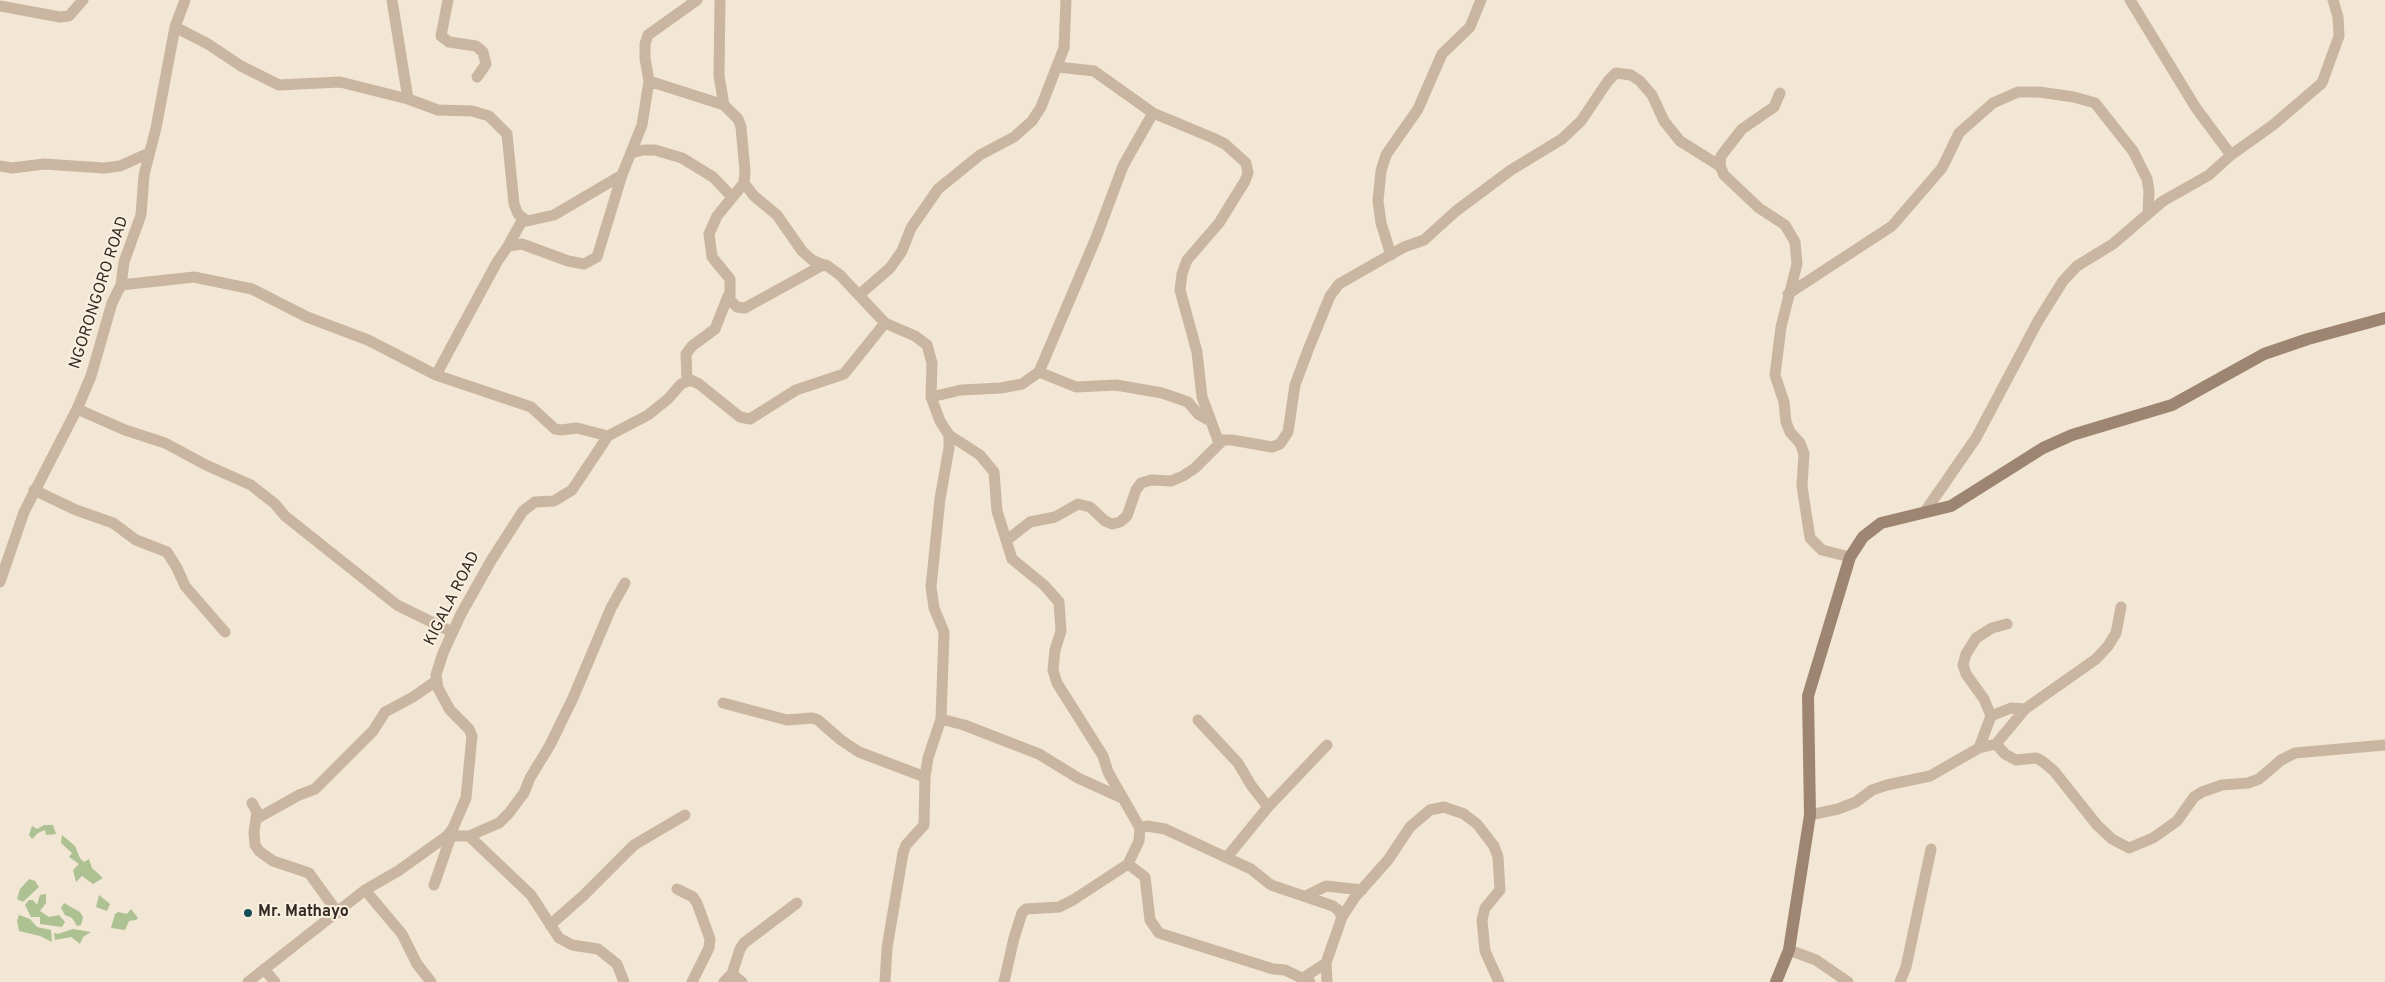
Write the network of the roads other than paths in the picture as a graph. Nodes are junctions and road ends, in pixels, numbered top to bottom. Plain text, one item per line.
1 (82, 0) edge
2 (392, 0) edge
3 (448, 0) edge
4 (697, 0) edge
5 (720, 0) edge
6 (1066, 0) edge
7 (1481, 0) edge
8 (2130, 0) edge
9 (2333, 0) edge
10 (182, 1) edge
11 (0, 6) edge
12 (175, 27) junction
13 (1058, 66) junction
14 (477, 77) dead end
15 (648, 81) junction
16 (1780, 94) dead end
17 (408, 99) junction
18 (724, 105) junction
19 (1153, 113) junction
20 (149, 153) junction
21 (631, 153) junction
22 (2231, 155) junction
23 (0, 166) edge
24 (1720, 166) junction
25 (622, 175) junction
26 (744, 183) junction
27 (732, 197) junction
28 (2148, 214) junction
29 (523, 219) junction
30 (508, 246) junction
31 (1391, 255) junction
32 (824, 265) junction
33 (120, 285) junction
34 (1788, 294) junction
35 (859, 295) junction
36 (728, 296) junction
37 (2385, 318) edge
38 (885, 323) junction
39 (1039, 372) junction
40 (436, 375) junction
41 (687, 381) junction
42 (931, 396) junction
43 (77, 410) junction
44 (1210, 421) junction
45 (948, 434) junction
46 (608, 436) junction
47 (1219, 443) junction
48 (34, 490) junction
49 (1924, 513) junction
50 (1007, 540) junction
51 (1850, 558) junction
52 (1, 579) edge
53 (625, 583) dead end
54 (2121, 607) dead end
55 (2007, 624) dead end
56 (225, 632) dead end
57 (452, 632) junction
58 (436, 681) junction
59 (722, 703) dead end
60 (2025, 709) junction
61 (1991, 716) junction
62 (941, 718) junction
63 (1198, 720) dead end
64 (1996, 744) junction
65 (1327, 745) dead end
66 (2385, 745) edge
67 (1979, 748) junction
68 (925, 777) junction
69 (1122, 798) junction
70 (252, 803) dead end
71 (1268, 807) junction
72 (685, 815) dead end
73 (1810, 815) junction
74 (256, 819) junction
75 (1140, 828) junction
76 (449, 836) junction
77 (469, 836) junction
78 (1931, 849) dead end
79 (1226, 857) junction
80 (1128, 864) junction
81 (434, 885) dead end
82 (677, 889) dead end
83 (366, 890) junction
84 (1362, 890) junction
85 (1306, 896) junction
86 (797, 903) dead end
87 (338, 913) junction
88 (1342, 917) junction
89 (550, 925) junction
90 (1789, 950) junction
91 (1326, 963) junction
92 (264, 969) junction
93 (728, 978) edge
94 (1307, 980) edge
95 (248, 982) edge
96 (275, 982) edge
97 (431, 982) edge
98 (624, 982) edge
99 (692, 982) edge
100 (742, 982) edge
101 (885, 982) edge
102 (1004, 982) edge
103 (1327, 982) edge
104 (1499, 982) edge
105 (1776, 982) edge
106 (1848, 982) edge
107 (1900, 982) edge

1 - 11 street
2 - 17 street
3 - 14 street
4 - 15 street
5 - 18 street
6 - 13 street
7 - 31 street
8 - 22 street
9 - 22 street
10 - 12 street, NGORONGORO ROAD
12 - 17 street
12 - 20 street, NGORONGORO ROAD
13 - 19 street
13 - 35 street
15 - 18 street
15 - 21 street
16 - 24 street
17 - 29 street
18 - 26 street
19 - 39 street
19 - 44 street
20 - 23 street
20 - 33 street, NGORONGORO ROAD
21 - 25 street
21 - 27 street
22 - 28 street
24 - 31 street
24 - 34 street
25 - 29 street
25 - 30 street
26 - 27 street
26 - 32 street
27 - 36 street
28 - 34 street
28 - 49 street
29 - 30 street
30 - 40 street
31 - 47 street
32 - 35 street
32 - 36 street
33 - 40 street
33 - 43 street, NGORONGORO ROAD
34 - 51 street
35 - 38 street
36 - 41 street
37 - 49 street
38 - 41 street
38 - 42 street
39 - 42 street
39 - 44 street
40 - 46 street
41 - 46 street
42 - 45 street
43 - 48 street, NGORONGORO ROAD
43 - 57 street
44 - 47 street
45 - 50 street
45 - 62 street
46 - 57 street, KIGALA ROAD
47 - 50 street
48 - 52 street, NGORONGORO ROAD
48 - 56 street
49 - 51 street
50 - 69 street
51 - 73 street
53 - 77 street
54 - 60 street
55 - 61 street
57 - 58 street, KIGALA ROAD
58 - 74 street
58 - 76 street
59 - 68 street
60 - 61 street
60 - 64 street
61 - 67 street
62 - 68 street
62 - 69 street
63 - 71 street
64 - 66 street
64 - 67 street
65 - 71 street
67 - 73 street
68 - 101 street
69 - 75 street
70 - 74 street
71 - 79 street
72 - 89 street
73 - 90 street
74 - 87 street
75 - 79 street
75 - 80 street
76 - 77 street
76 - 81 street
76 - 83 street
77 - 89 street
78 - 107 street
79 - 85 street
80 - 94 street
80 - 102 street
82 - 99 street
83 - 87 street
83 - 97 street
84 - 85 street
84 - 88 street
84 - 104 street
85 - 88 street
86 - 93 street
87 - 92 street
88 - 91 street
89 - 98 street
90 - 105 street
90 - 106 street
91 - 94 street
91 - 103 street
92 - 95 street
92 - 96 street
93 - 100 street

